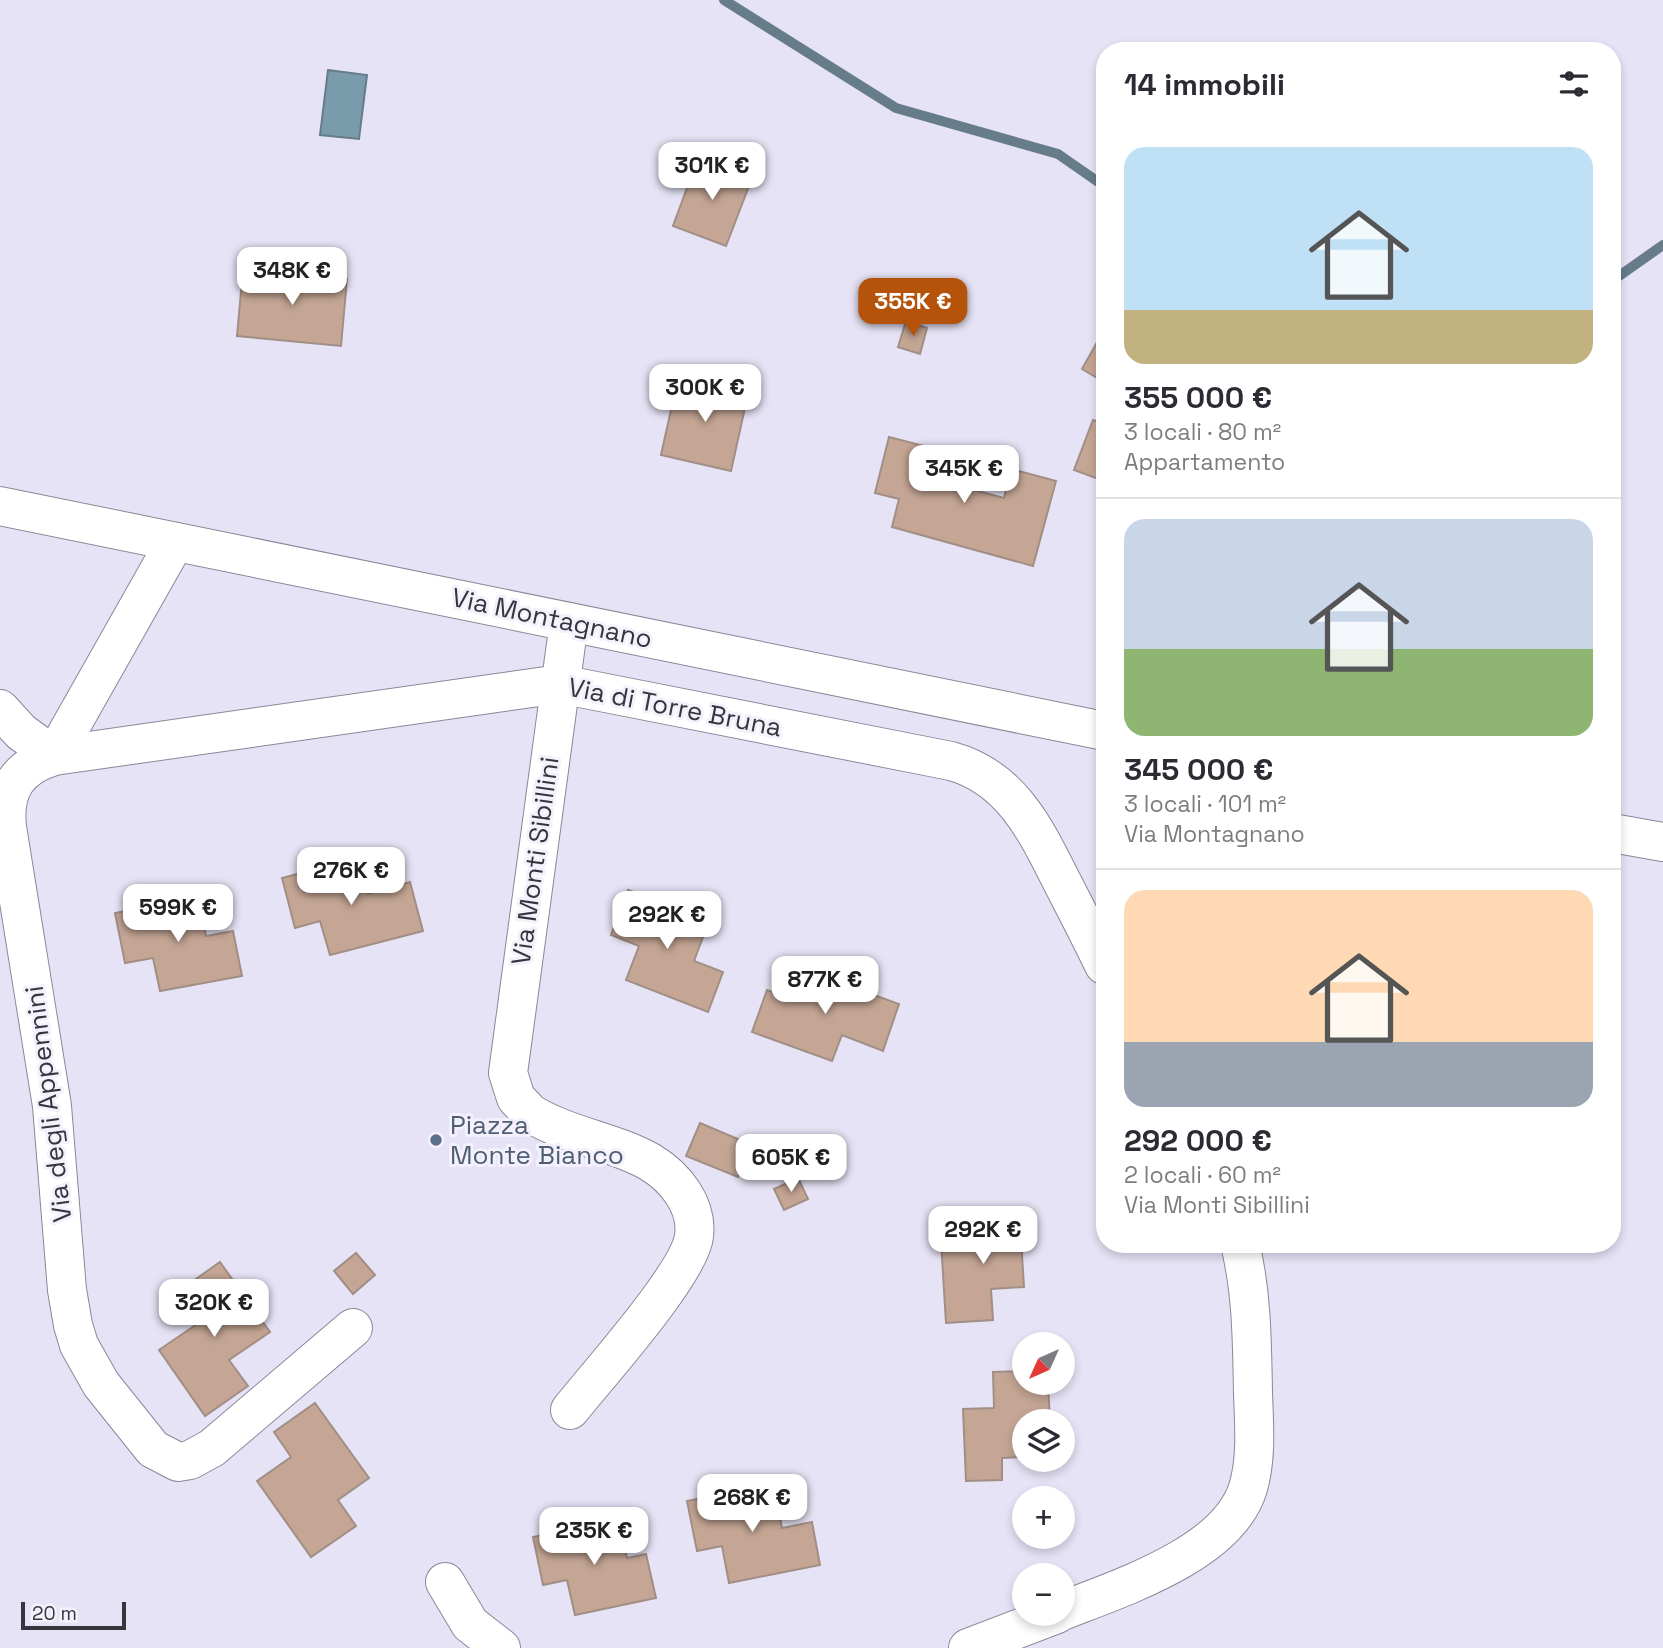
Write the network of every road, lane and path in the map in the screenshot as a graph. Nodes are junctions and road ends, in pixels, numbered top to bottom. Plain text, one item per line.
1 (0, 506) edge
2 (175, 542) junction
3 (569, 622) junction
4 (560, 684) junction
5 (0, 709) edge
6 (1096, 729) edge
7 (54, 756) junction
8 (1621, 834) edge
9 (1663, 842) edge
10 (1096, 949) edge
11 (1242, 1253) edge
12 (353, 1328) dead end
13 (570, 1410) dead end
14 (445, 1582) dead end
15 (1075, 1606) edge
16 (1026, 1626) edge
17 (501, 1648) edge
18 (968, 1648) edge

1 - 2 street, Via Montagnano
2 - 3 street, Via Montagnano
2 - 7 street
3 - 4 street, Via Monti Sibillini
3 - 6 street, Via Montagnano
4 - 7 street, Via di Torre Bruna
4 - 10 street, Via di Torre Bruna
4 - 13 street, Via Monti Sibillini
5 - 7 street
7 - 12 street, Via degli Appennini
8 - 9 street
11 - 15 street
14 - 17 street
16 - 18 street

